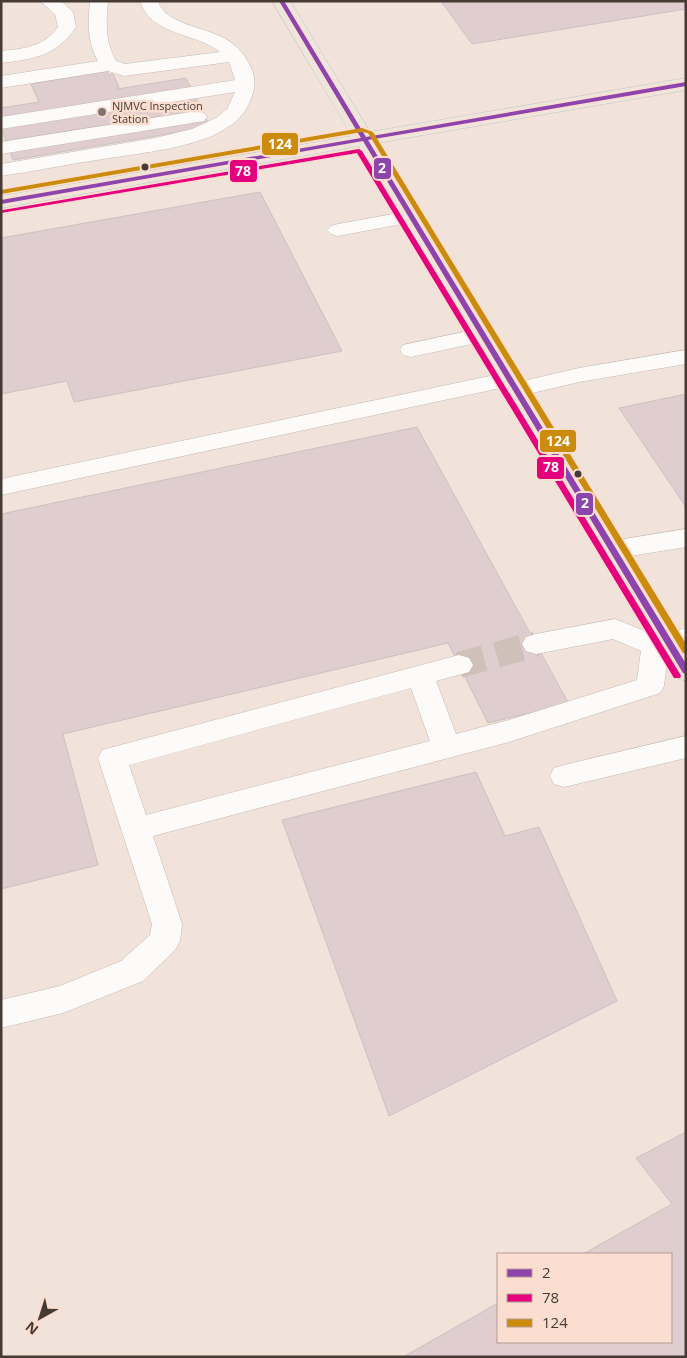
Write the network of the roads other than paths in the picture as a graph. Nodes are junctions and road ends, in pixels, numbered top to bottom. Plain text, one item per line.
1 (49, 1) edge
2 (99, 1) edge
3 (149, 1) edge
4 (281, 1) edge
5 (234, 56) junction
6 (1, 57) edge
7 (109, 65) junction
8 (1, 82) edge
9 (686, 84) edge
10 (243, 95) junction
11 (1, 122) edge
12 (1, 135) edge
13 (364, 140) junction
14 (1, 148) edge
15 (1, 170) edge
16 (1, 202) edge
17 (410, 217) junction
18 (338, 230) dead end
19 (482, 335) junction
20 (411, 350) dead end
21 (686, 357) edge
22 (512, 384) junction
23 (1, 487) edge
24 (686, 538) edge
25 (612, 550) junction
26 (669, 642) edge
27 (536, 644) tunnel mouth
28 (459, 665) tunnel mouth
29 (686, 671) edge
30 (420, 676) junction
31 (686, 747) edge
32 (447, 748) junction
33 (564, 776) dead end
34 (136, 828) junction
35 (1, 1014) edge

1 - 6 lane
2 - 7 lane
3 - 5 lane
4 - 13 main road
5 - 7 lane
5 - 10 lane
7 - 8 lane
9 - 13 main road
10 - 11 lane
10 - 12 lane
10 - 14 lane
10 - 15 lane
13 - 16 main road
13 - 17 main road
17 - 18 lane
17 - 19 main road
19 - 20 lane
19 - 22 main road
21 - 22 lane
22 - 23 lane
22 - 25 main road
24 - 25 lane
25 - 26 main road
26 - 27 lane
26 - 29 main road
26 - 32 lane
28 - 30 lane
30 - 32 lane
30 - 34 lane
31 - 33 lane
32 - 34 lane
34 - 35 lane

